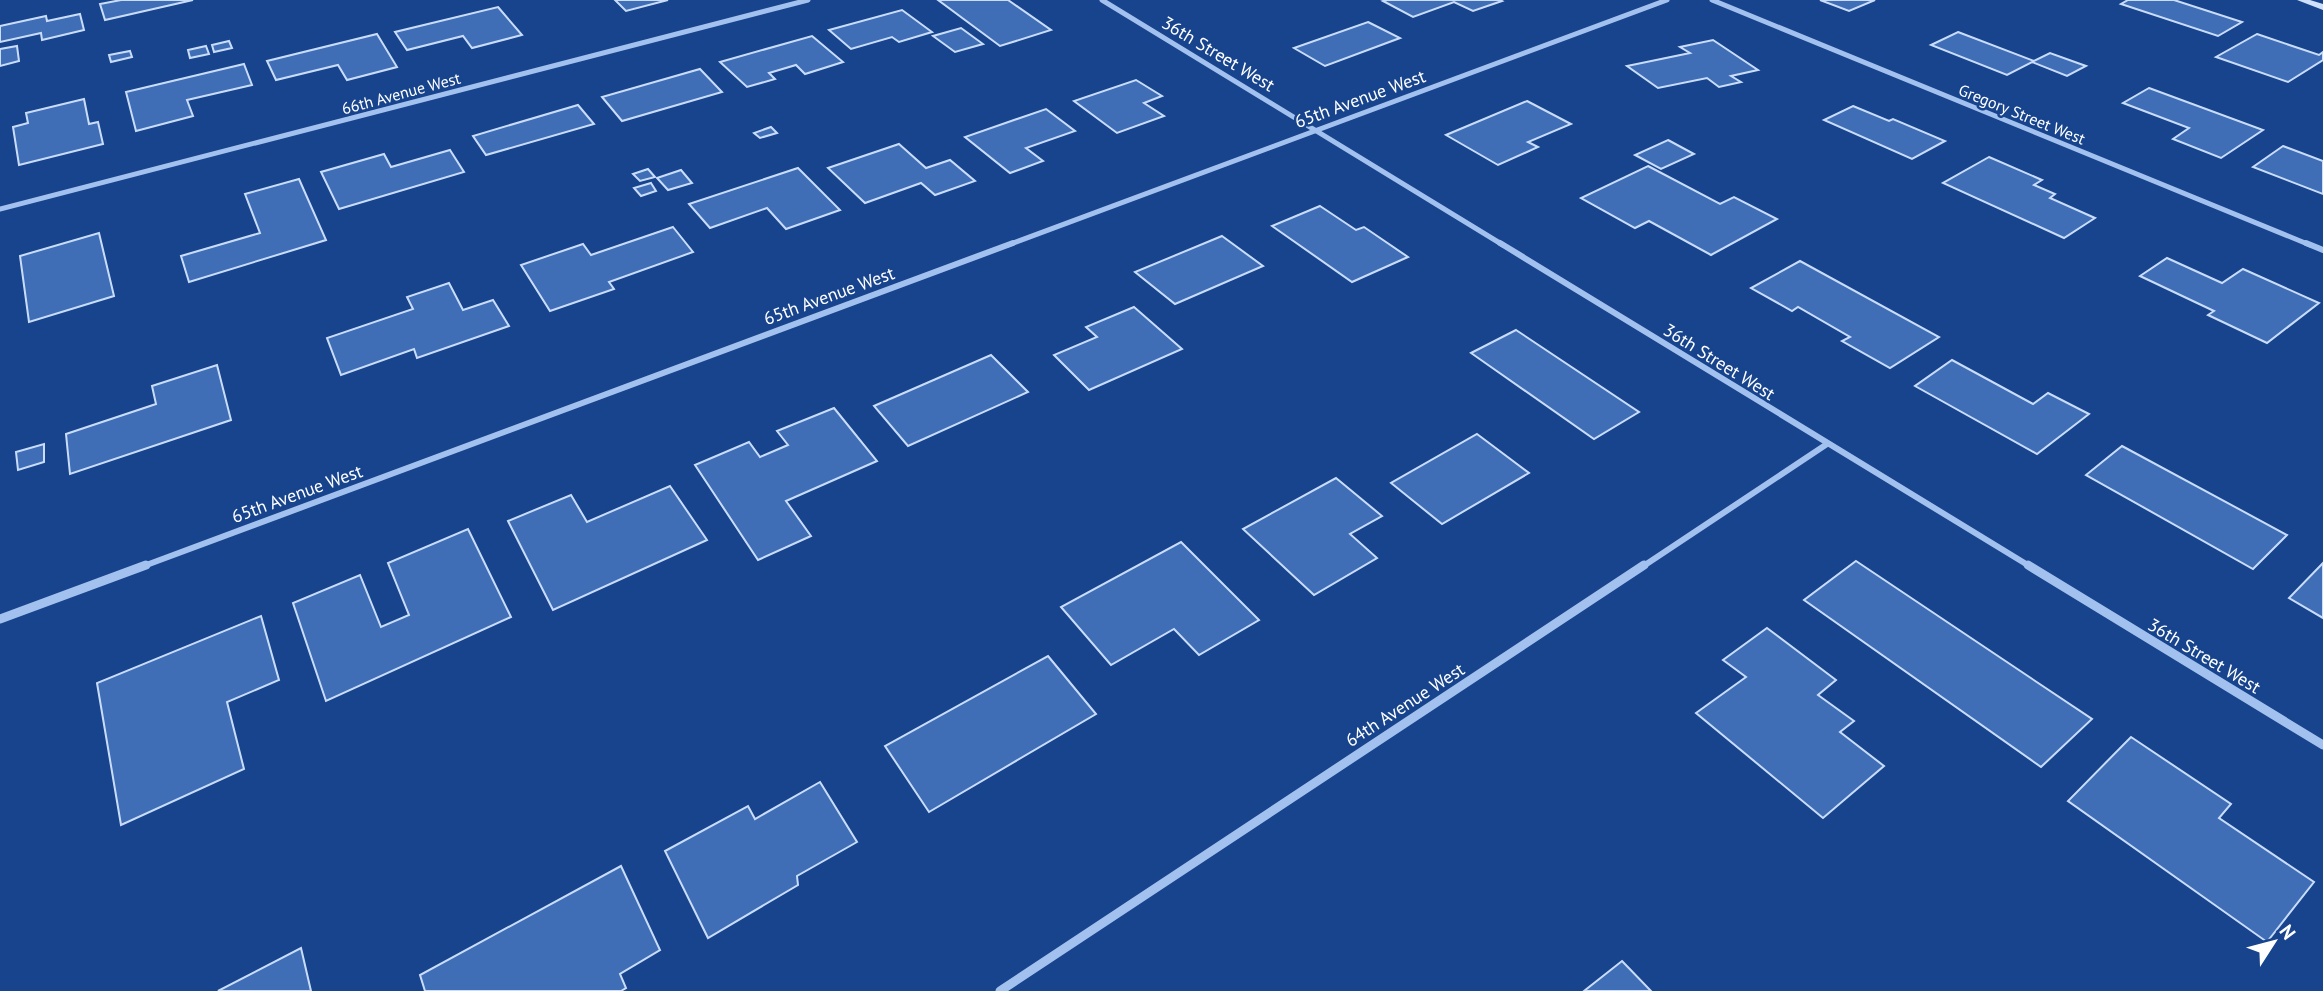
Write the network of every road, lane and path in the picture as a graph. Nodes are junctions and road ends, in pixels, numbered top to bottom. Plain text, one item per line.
1 (808, 0) edge
2 (1102, 0) edge
3 (1667, 0) edge
4 (1712, 0) edge
5 (2301, 0) edge
6 (2323, 7) edge
7 (1317, 130) junction
8 (0, 209) edge
9 (2323, 250) edge
10 (1827, 444) junction
11 (0, 619) edge
12 (2323, 745) edge
13 (1000, 991) edge

1 - 8 street, 66th Avenue West
2 - 7 street, 36th Street West
3 - 7 street, 65th Avenue West
4 - 9 street, Gregory Street West
5 - 6 street
7 - 10 street, 36th Street West
7 - 11 street, 65th Avenue West
10 - 12 street, 36th Street West
10 - 13 street, 64th Avenue West

